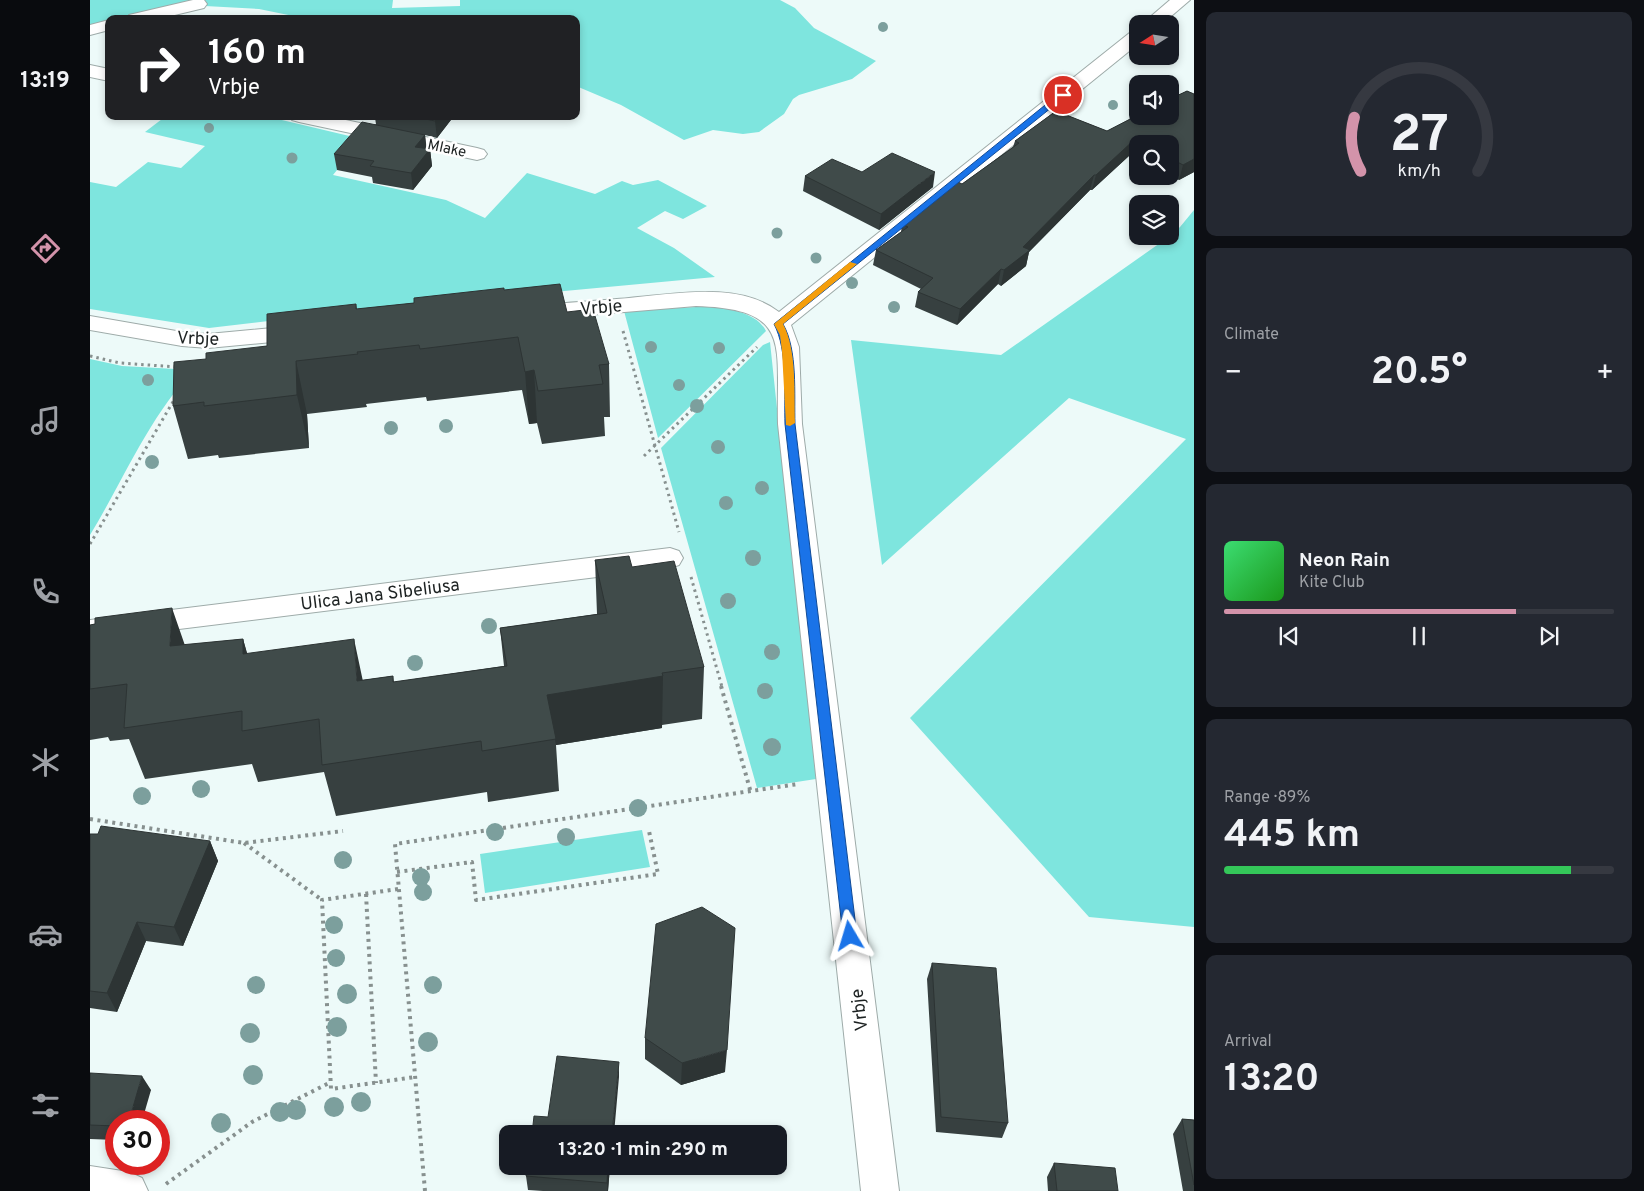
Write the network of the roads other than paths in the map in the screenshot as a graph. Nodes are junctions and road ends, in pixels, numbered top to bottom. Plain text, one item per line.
1 (1181, 0) edge
2 (198, 4) dead end
3 (152, 15) edge
4 (1162, 15) edge
5 (105, 26) edge
6 (90, 30) edge
7 (1129, 42) edge
8 (90, 72) edge
9 (105, 75) edge
10 (318, 120) edge
11 (477, 154) dead end
12 (508, 315) edge
13 (90, 323) edge
14 (778, 324) junction
15 (322, 330) edge
16 (670, 558) dead end
17 (90, 630) edge
18 (90, 1185) edge
19 (146, 1188) edge
20 (880, 1191) edge

1 - 4 street
2 - 3 street
5 - 6 street
7 - 14 street
8 - 9 street
10 - 11 street, Mlake
12 - 14 street, Vrbje
13 - 15 street, Vrbje
14 - 20 street, Vrbje
16 - 17 street, Ulica Jana Sibeliusa
18 - 19 street

